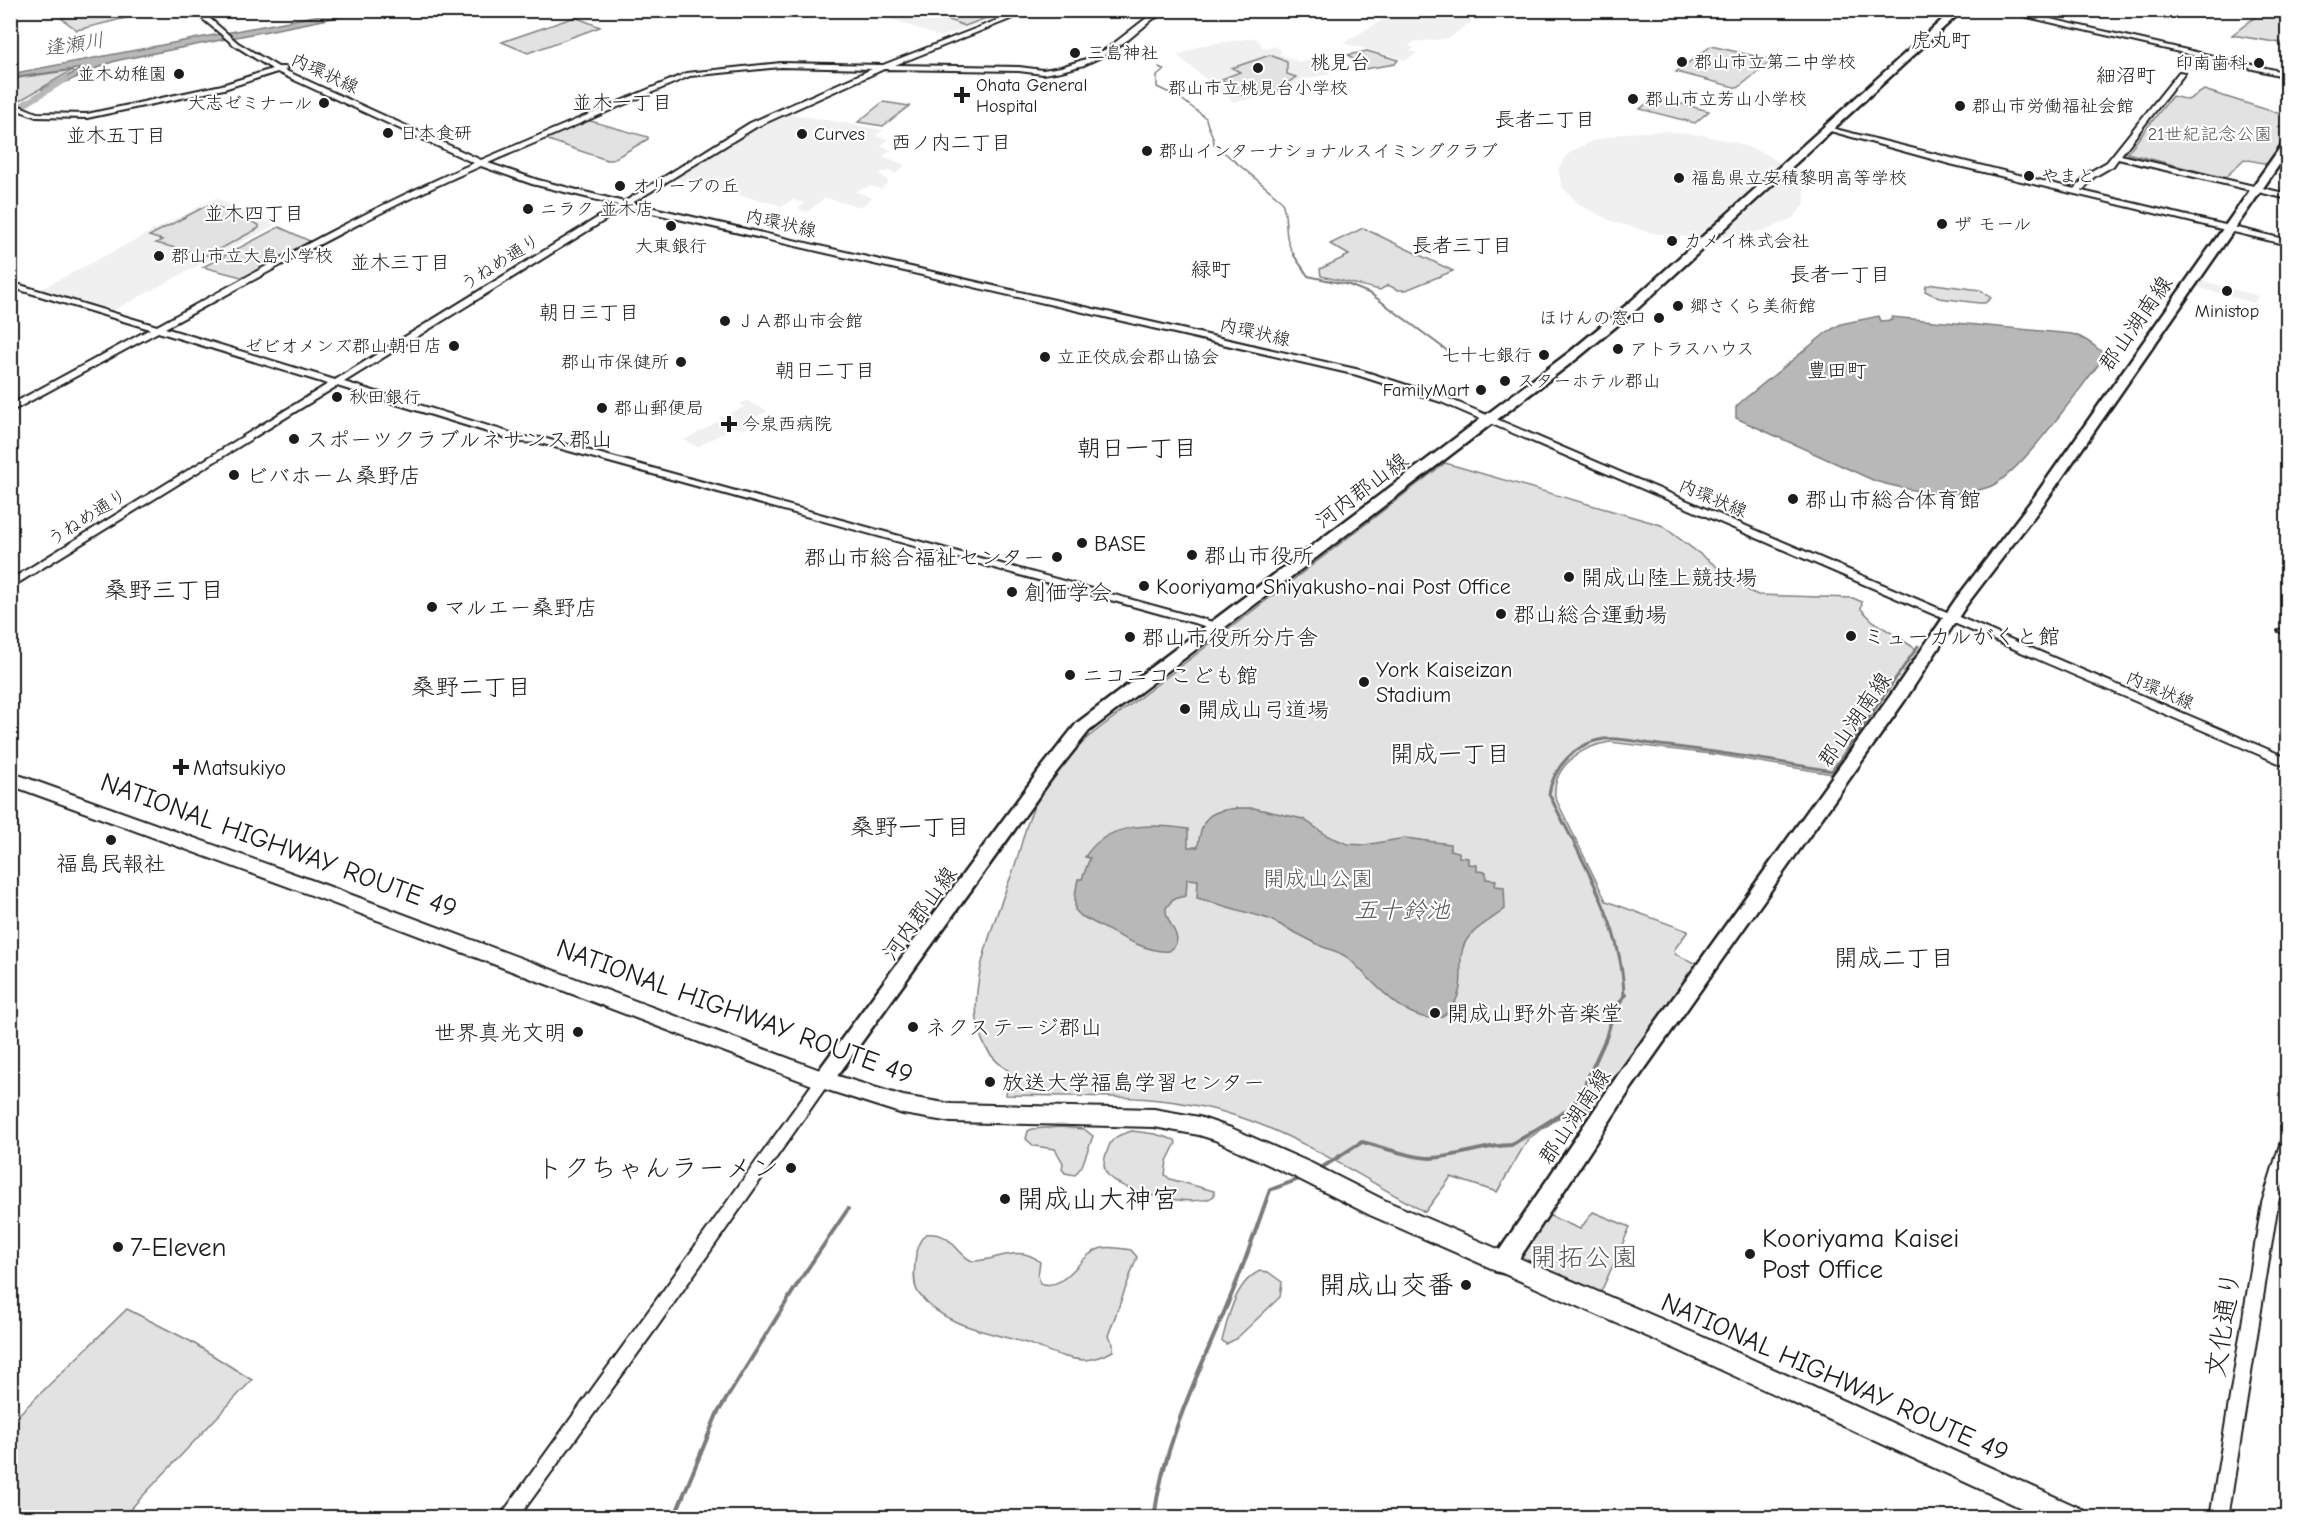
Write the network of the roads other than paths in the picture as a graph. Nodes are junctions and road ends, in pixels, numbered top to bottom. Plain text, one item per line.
1 (195, 10) edge
2 (204, 10) edge
3 (1021, 10) edge
4 (1030, 10) edge
5 (1168, 10) edge
6 (1959, 10) edge
7 (2000, 10) edge
8 (223, 29) junction
9 (883, 66) junction
10 (873, 67) junction
11 (281, 69) junction
12 (2181, 73) dead end
13 (2288, 75) edge
14 (12, 105) edge
15 (1827, 129) junction
16 (2288, 144) edge
17 (2116, 156) junction
18 (483, 161) junction
19 (2256, 190) junction
20 (2078, 191) junction
21 (2288, 197) edge
22 (623, 201) junction
23 (2229, 229) junction
24 (2288, 243) edge
25 (10, 284) edge
26 (159, 328) junction
27 (331, 382) junction
28 (10, 409) edge
29 (1490, 418) junction
30 (10, 577) edge
31 (10, 585) edge
32 (1953, 614) junction
33 (1216, 626) junction
34 (2288, 755) edge
35 (2288, 763) edge
36 (10, 778) edge
37 (823, 1080) junction
38 (2288, 1141) edge
39 (1503, 1264) junction
40 (507, 1518) edge
41 (2073, 1518) edge
42 (2219, 1518) edge

1 - 8 street, 内環状線
2 - 8 street, 内環状線
3 - 10 street, うねめ通り
4 - 9 street, うねめ通り
5 - 9 street
6 - 15 main road, 河内郡山線
7 - 13 street
8 - 11 street, 内環状線
9 - 10 street
9 - 22 street, うねめ通り
10 - 18 street
10 - 22 street, うねめ通り
11 - 14 street
11 - 18 street, 内環状線
12 - 17 street
15 - 20 street
15 - 29 main road, 河内郡山線
16 - 19 main road, 郡山湖南線
17 - 19 street
17 - 20 street
18 - 22 street, 内環状線
18 - 26 street
19 - 21 street
19 - 23 main road, 郡山湖南線
20 - 23 street
22 - 27 street, うねめ通り
22 - 29 street, 内環状線
23 - 24 street
23 - 32 main road, 郡山湖南線
25 - 26 street
26 - 27 street
26 - 28 street
27 - 30 street, うねめ通り
27 - 31 street, うねめ通り
27 - 33 street
29 - 32 street, 内環状線
29 - 33 main road, 河内郡山線
32 - 34 street, 内環状線
32 - 35 street, 内環状線
32 - 39 main road, 郡山湖南線
33 - 37 main road, 河内郡山線
36 - 37 highway, NATIONAL HIGHWAY ROUTE 49
37 - 39 highway, NATIONAL HIGHWAY ROUTE 49
37 - 40 street
38 - 42 street, 文化通り
39 - 41 highway, NATIONAL HIGHWAY ROUTE 49

